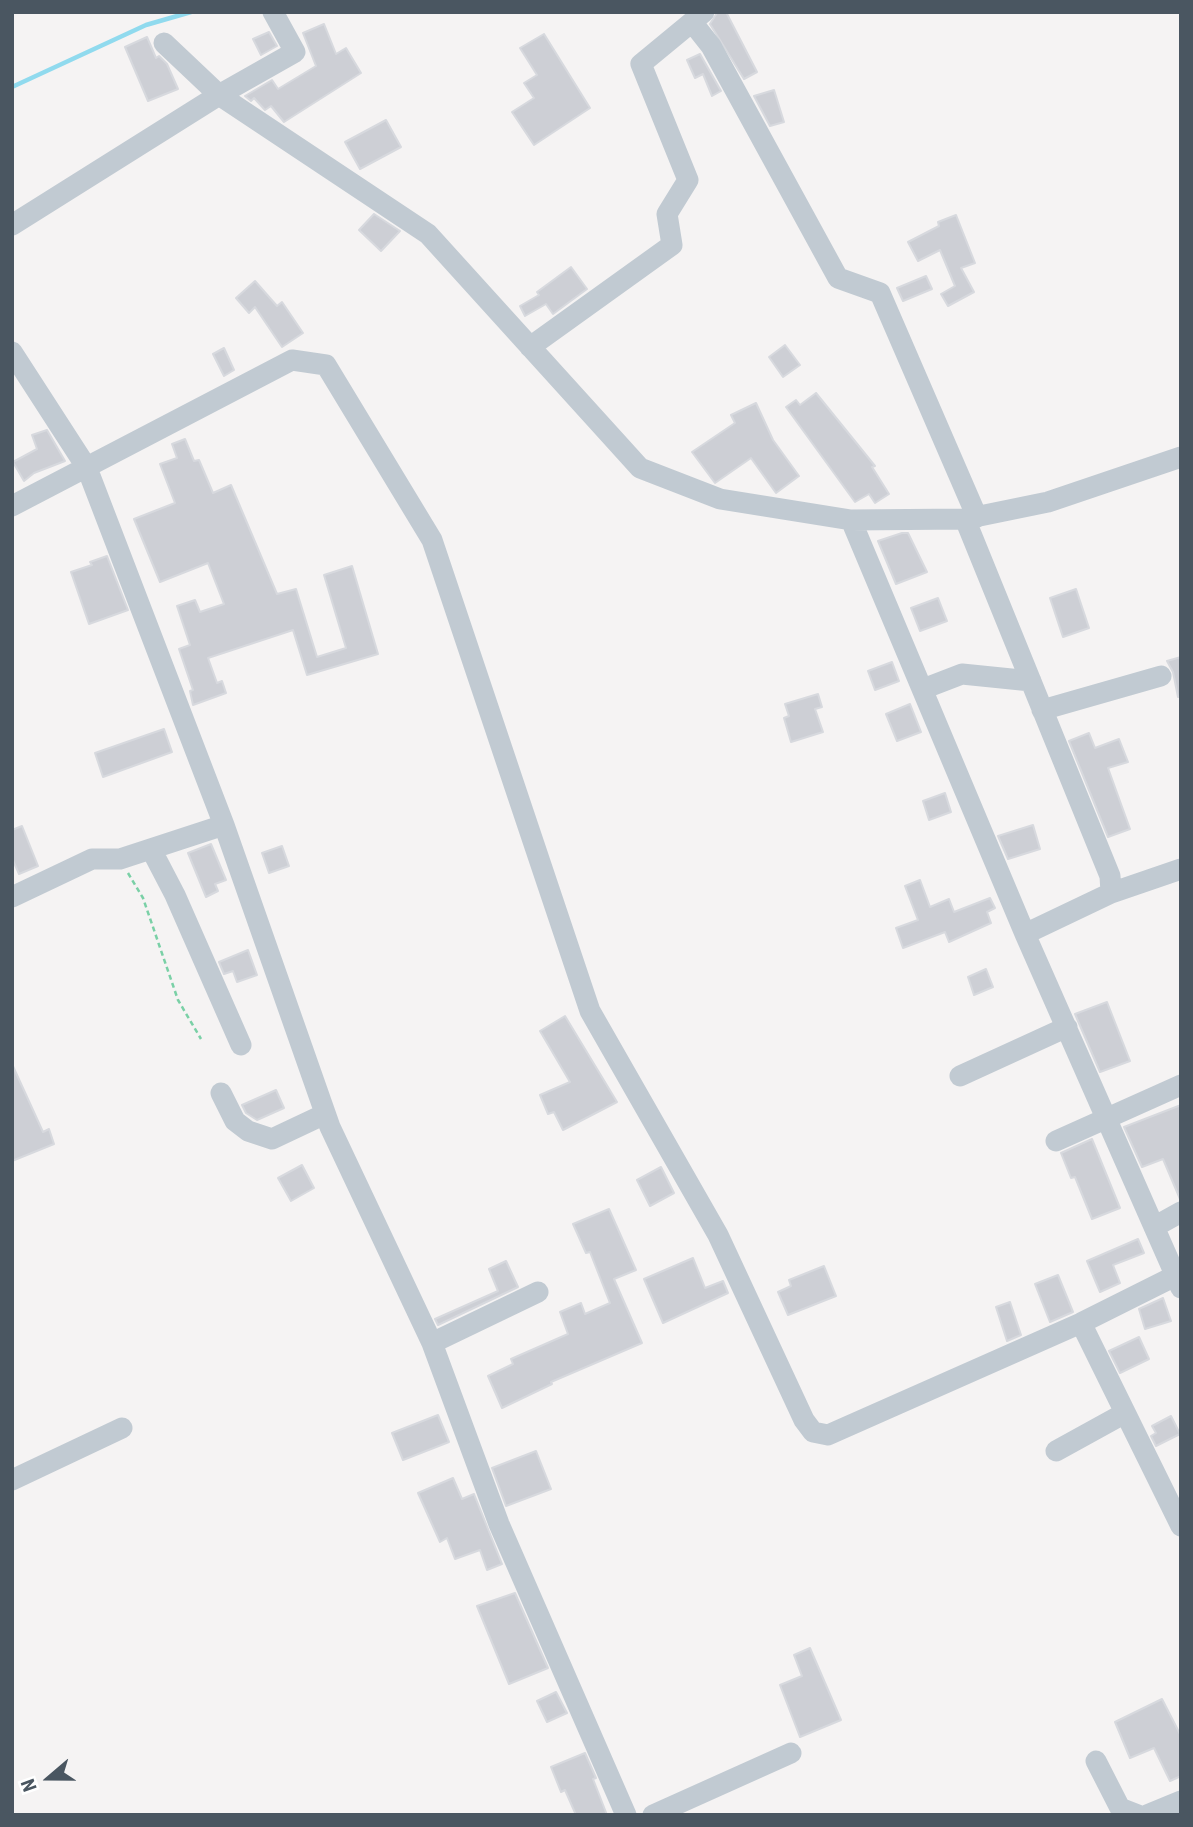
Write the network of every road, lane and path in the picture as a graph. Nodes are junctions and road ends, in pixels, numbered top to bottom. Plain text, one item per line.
1 (273, 12) edge
2 (698, 17) edge
3 (164, 43) dead end
4 (219, 94) junction
5 (12, 225) edge
6 (530, 347) junction
7 (12, 352) edge
8 (1181, 457) edge
9 (87, 468) junction
10 (12, 506) edge
11 (971, 518) junction
12 (851, 520) junction
13 (1161, 676) dead end
14 (1031, 681) junction
15 (923, 689) junction
16 (1042, 710) junction
17 (224, 825) junction
18 (151, 849) junction
19 (120, 859) junction
20 (1181, 869) edge
21 (1111, 893) junction
22 (12, 897) edge
23 (1026, 933) junction
24 (1067, 1027) junction
25 (201, 1039) dead end
26 (241, 1045) dead end
27 (960, 1076) dead end
28 (1181, 1085) edge
29 (221, 1093) dead end
30 (325, 1114) junction
31 (1106, 1118) junction
32 (1056, 1141) dead end
33 (1181, 1212) edge
34 (1154, 1227) junction
35 (1178, 1282) edge
36 (538, 1292) dead end
37 (1081, 1323) junction
38 (432, 1343) junction
39 (1125, 1413) junction
40 (122, 1428) dead end
41 (1056, 1451) dead end
42 (12, 1480) edge
43 (1181, 1526) edge
44 (791, 1753) dead end
45 (1096, 1761) dead end
46 (1181, 1801) edge
47 (626, 1815) edge
48 (653, 1815) edge
49 (1138, 1815) edge
50 (1147, 1815) edge

1 - 4 street
2 - 6 street
2 - 11 street
3 - 4 street
4 - 5 street
4 - 6 street
6 - 12 street
7 - 9 street
8 - 11 street
9 - 10 street
9 - 17 street
9 - 37 street
11 - 12 street
11 - 14 street
12 - 15 street
13 - 16 street
14 - 15 street
14 - 16 street
15 - 23 street
16 - 21 street
17 - 18 street
17 - 30 street
18 - 19 street
18 - 26 street
19 - 22 street
19 - 25 path
20 - 21 street
21 - 23 street
23 - 24 street
24 - 27 street
24 - 31 street
28 - 31 street
29 - 30 street
30 - 38 street
31 - 32 street
31 - 34 street
33 - 34 street
34 - 35 street
35 - 37 street
36 - 38 street
37 - 39 street
38 - 47 street
39 - 41 street
39 - 43 street
40 - 42 street
44 - 48 street
45 - 49 street
46 - 50 street

